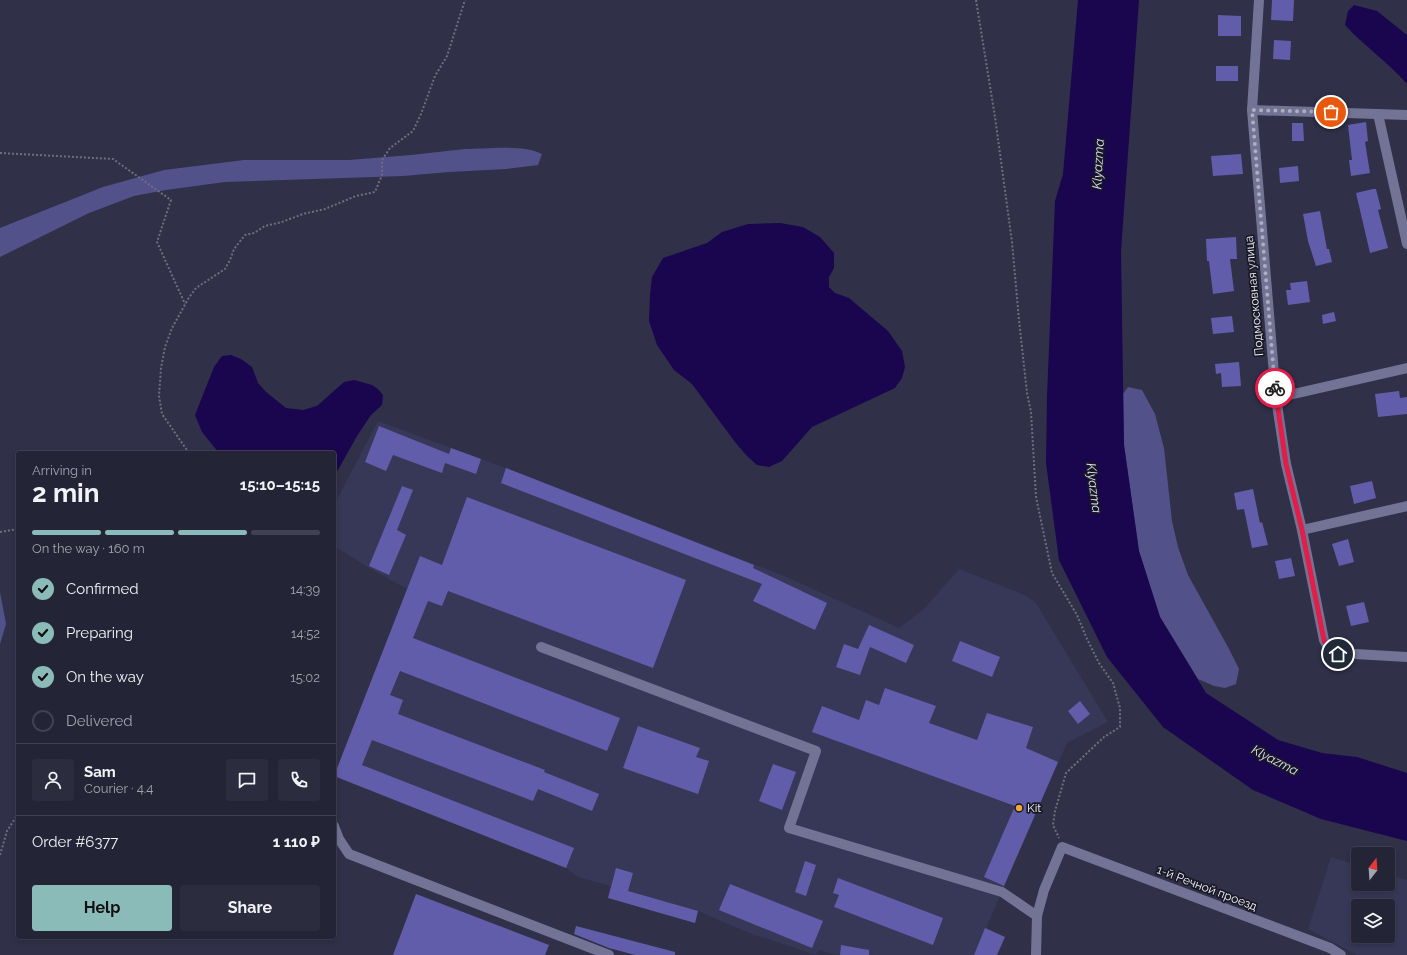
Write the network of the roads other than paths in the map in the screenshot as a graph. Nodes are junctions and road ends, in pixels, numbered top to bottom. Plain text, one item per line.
1 (1258, 0) edge
2 (1252, 110) junction
3 (1378, 114) junction
4 (1407, 115) edge
5 (1407, 244) edge
6 (1407, 368) edge
7 (1276, 398) junction
8 (1407, 506) edge
9 (1302, 530) junction
10 (541, 646) dead end
11 (1407, 657) edge
12 (336, 831) edge
13 (1037, 916) junction
14 (609, 955) edge
15 (1036, 955) edge
16 (1341, 955) edge

1 - 2 street, Подмосковная улица
2 - 3 street
2 - 7 street, Подмосковная улица
3 - 4 street
3 - 5 street
6 - 7 street
7 - 9 street, Подмосковная улица
8 - 9 street
9 - 11 street, Подмосковная улица
10 - 13 street
12 - 14 street
13 - 15 street
13 - 16 street, 1-й Речной проезд

